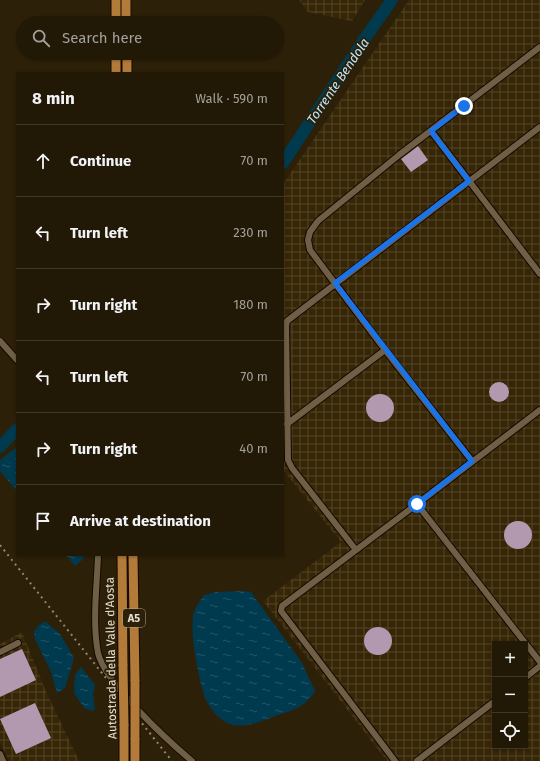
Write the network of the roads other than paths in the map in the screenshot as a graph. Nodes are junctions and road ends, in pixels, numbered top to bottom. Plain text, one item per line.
1 (116, 0) edge
2 (126, 0) edge
3 (116, 16) edge
4 (126, 16) edge
5 (540, 47) edge
6 (116, 60) edge
7 (127, 60) edge
8 (116, 72) edge
9 (127, 72) edge
10 (540, 127) edge
11 (431, 131) junction
12 (469, 181) junction
13 (540, 274) edge
14 (335, 283) junction
15 (0, 341) edge
16 (385, 350) junction
17 (16, 359) edge
18 (540, 410) edge
19 (287, 424) junction
20 (472, 461) junction
21 (417, 504) junction
22 (356, 550) junction
23 (98, 556) edge
24 (122, 556) edge
25 (133, 556) edge
26 (18, 643) dead end
27 (0, 652) edge
28 (540, 662) edge
29 (540, 666) edge
30 (526, 677) edge
31 (492, 703) edge
32 (0, 754) edge
33 (3, 761) edge
34 (124, 761) edge
35 (135, 761) edge
36 (192, 761) edge
37 (395, 761) edge
38 (417, 761) edge

1 - 3 highway
2 - 4 highway
5 - 11 street
6 - 8 highway
7 - 9 highway
10 - 12 street
11 - 12 street
11 - 14 street
12 - 13 street
12 - 14 street
14 - 16 street
14 - 19 street
15 - 17 street
16 - 19 street
16 - 20 street
18 - 20 street
19 - 22 street
20 - 21 street
21 - 22 street
21 - 28 street
22 - 37 street
23 - 36 street
24 - 34 highway, Autostrada della Valle d'Aosta / A5, bridge
25 - 35 highway, Autostrada della Valle d'Aosta / A5, bridge
26 - 27 street
29 - 30 street
31 - 38 street
32 - 33 street

